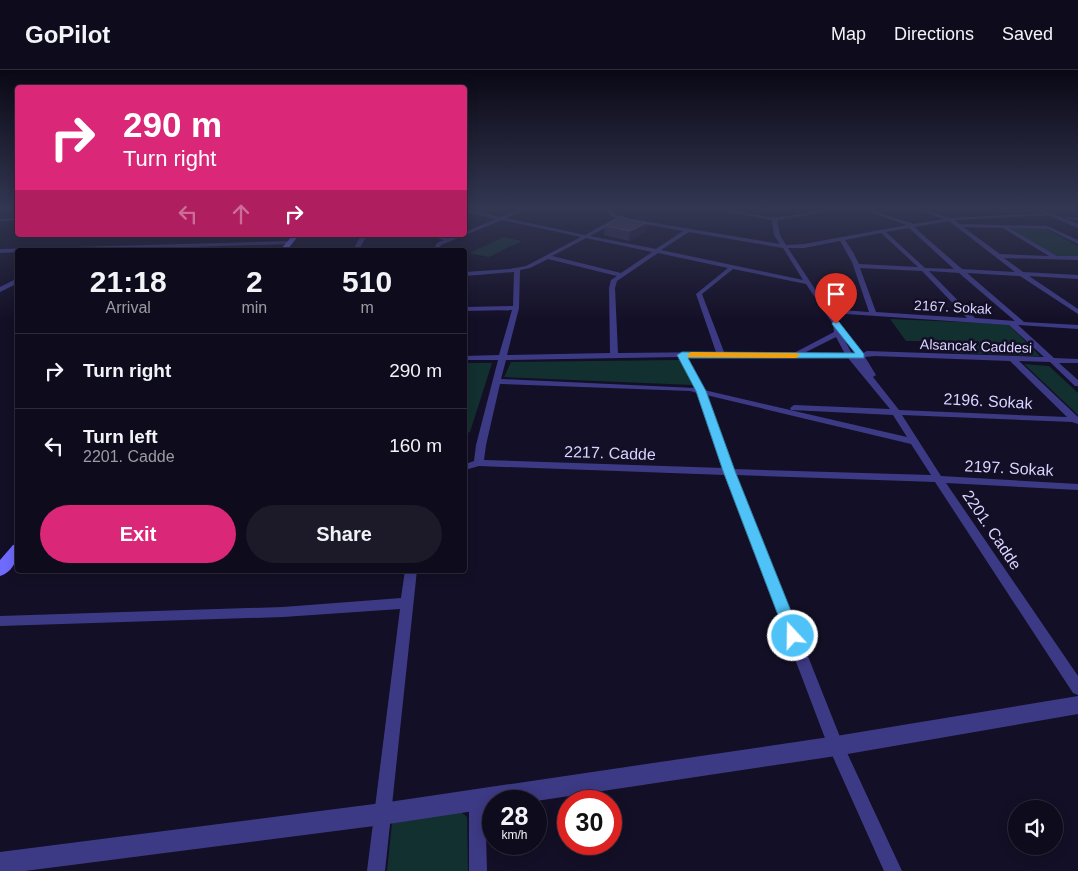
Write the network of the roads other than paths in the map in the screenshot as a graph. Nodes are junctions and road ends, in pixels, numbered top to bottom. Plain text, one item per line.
1 (188, 246) edge
2 (568, 246) edge
3 (633, 246) edge
4 (666, 246) edge
5 (782, 246) edge
6 (797, 246) edge
7 (848, 246) edge
8 (898, 246) edge
9 (934, 246) edge
10 (987, 246) edge
11 (1037, 246) edge
12 (786, 247) junction
13 (120, 248) edge
14 (0, 251) edge
15 (15, 251) edge
16 (658, 252) junction
17 (999, 256) junction
18 (547, 257) junction
19 (1057, 258) junction
20 (1078, 258) edge
21 (857, 266) junction
22 (732, 267) junction
23 (517, 269) junction
24 (924, 270) junction
25 (961, 272) junction
26 (467, 274) edge
27 (622, 275) junction
28 (1022, 275) junction
29 (1078, 277) edge
30 (15, 282) edge
31 (809, 283) junction
32 (0, 290) edge
33 (516, 308) junction
34 (467, 309) edge
35 (826, 311) junction
36 (1078, 312) edge
37 (874, 315) junction
38 (973, 320) junction
39 (1010, 322) junction
40 (1022, 323) junction
41 (836, 324) junction
42 (1078, 327) edge
43 (837, 333) junction
44 (798, 353) junction
45 (721, 354) junction
46 (782, 354) junction
47 (855, 354) junction
48 (682, 355) junction
49 (614, 356) junction
50 (502, 357) junction
51 (467, 358) edge
52 (1013, 360) junction
53 (1052, 361) junction
54 (1078, 361) edge
55 (496, 381) junction
56 (1078, 384) edge
57 (701, 391) junction
58 (778, 409) junction
59 (896, 412) junction
60 (1077, 421) edge
61 (916, 442) junction
62 (478, 464) junction
63 (467, 467) edge
64 (729, 471) junction
65 (938, 479) junction
66 (1078, 487) edge
67 (15, 552) edge
68 (0, 570) edge
69 (411, 573) edge
70 (407, 603) junction
71 (0, 621) edge
72 (1078, 688) edge
73 (1078, 705) edge
74 (836, 746) junction
75 (477, 800) junction
76 (382, 814) junction
77 (0, 863) edge
78 (376, 871) edge
79 (478, 871) edge
80 (893, 871) edge

1 - 13 street
2 - 18 street
3 - 16 street
4 - 16 street
5 - 12 street
6 - 12 street
7 - 21 street
8 - 24 street
9 - 25 street
10 - 17 street
11 - 19 street
12 - 31 street, 2201. Cadde
14 - 15 street
16 - 22 street
16 - 27 street
17 - 19 street
17 - 28 street
18 - 23 street
18 - 27 street
19 - 20 street
21 - 24 street
21 - 37 street
22 - 31 street
22 - 45 street
23 - 26 street
23 - 33 street
24 - 25 street
24 - 38 street
25 - 28 street
25 - 40 street
27 - 49 street
28 - 29 street
28 - 36 street
30 - 32 street
31 - 35 street, 2201. Cadde
33 - 34 street
33 - 50 street
35 - 37 street, 2167. Sokak
35 - 41 street, 2201. Cadde
37 - 38 street, 2167. Sokak
38 - 39 street, 2167. Sokak
39 - 40 street, 2167. Sokak
39 - 53 street
40 - 42 street, 2167. Sokak
41 - 43 street, 2201. Cadde
41 - 47 street, 2201. Cadde
43 - 44 street
43 - 47 street, 2201. Cadde
44 - 46 street
44 - 47 street
45 - 46 street
45 - 48 street
46 - 47 street
47 - 52 street, Alsancak Caddesi
47 - 59 street, 2201. Cadde
48 - 49 street
48 - 57 street
49 - 50 street
50 - 51 street
50 - 55 street
52 - 53 street, Alsancak Caddesi
52 - 60 street
53 - 54 street, Alsancak Caddesi
53 - 56 street
55 - 57 street
55 - 62 street
57 - 58 street
57 - 64 street
58 - 59 street, 2196. Sokak
58 - 61 street
59 - 60 street, 2196. Sokak
59 - 61 street, 2201. Cadde
61 - 65 street, 2201. Cadde
62 - 63 street, 2217. Cadde
62 - 64 street, 2217. Cadde
64 - 65 street, 2217. Cadde
64 - 74 street
65 - 66 street, 2197. Sokak
65 - 72 street, 2201. Cadde
67 - 68 main road
69 - 70 street
70 - 71 street
70 - 76 street
73 - 74 street
74 - 75 street
74 - 80 street
75 - 76 street
75 - 79 street
76 - 77 street
76 - 78 street

